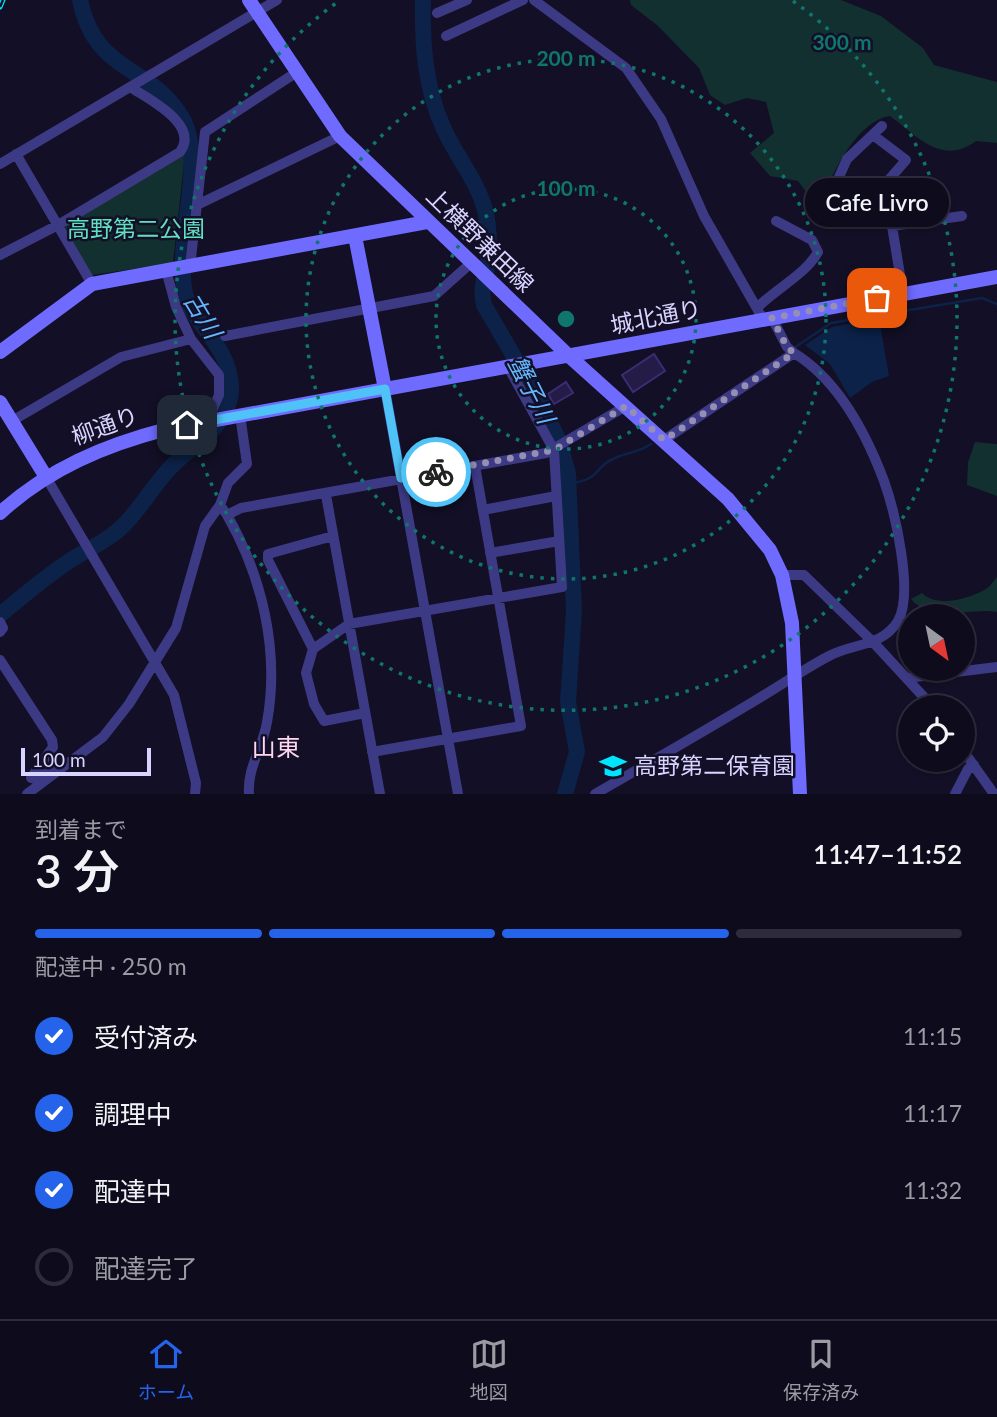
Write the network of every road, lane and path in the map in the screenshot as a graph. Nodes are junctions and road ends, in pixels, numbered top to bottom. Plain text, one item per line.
1 (277, 0) edge
2 (523, 0) edge
3 (462, 1) edge
4 (538, 1) edge
5 (253, 6) edge
6 (438, 13) dead end
7 (446, 36) dead end
8 (297, 72) junction
9 (132, 88) junction
10 (882, 125) dead end
11 (873, 135) junction
12 (340, 136) junction
13 (16, 154) junction
14 (0, 164) edge
15 (836, 186) junction
16 (827, 204) dead end
17 (197, 205) junction
18 (867, 205) junction
19 (962, 216) dead end
20 (427, 222) junction
21 (776, 222) dead end
22 (58, 225) junction
23 (892, 226) junction
24 (355, 236) junction
25 (0, 255) edge
26 (190, 267) junction
27 (166, 270) junction
28 (479, 271) junction
29 (997, 277) edge
30 (93, 284) junction
31 (903, 293) junction
32 (369, 307) junction
33 (764, 315) junction
34 (225, 336) dead end
35 (191, 339) junction
36 (0, 352) edge
37 (794, 353) junction
38 (569, 356) junction
39 (509, 366) junction
40 (385, 389) junction
41 (0, 402) edge
42 (626, 406) junction
43 (238, 415) junction
44 (12, 421) junction
45 (208, 422) junction
46 (664, 440) junction
47 (554, 450) junction
48 (475, 466) junction
49 (46, 477) junction
50 (401, 478) junction
51 (326, 495) junction
52 (556, 496) junction
53 (220, 505) junction
54 (482, 510) junction
55 (0, 513) edge
56 (227, 514) junction
57 (334, 536) junction
58 (559, 541) junction
59 (490, 553) junction
60 (782, 575) junction
61 (498, 599) junction
62 (425, 611) junction
63 (349, 624) junction
64 (873, 642) junction
65 (313, 649) junction
66 (0, 660) edge
67 (155, 661) junction
68 (997, 667) edge
69 (898, 668) edge
70 (975, 670) edge
71 (797, 676) junction
72 (910, 681) edge
73 (922, 695) edge
74 (365, 713) junction
75 (448, 740) junction
76 (372, 752) junction
77 (69, 765) junction
78 (975, 766) edge
79 (966, 772) edge
80 (27, 794) edge
81 (195, 794) edge
82 (249, 794) edge
83 (380, 794) edge
84 (457, 794) edge
85 (595, 794) edge
86 (800, 794) edge
87 (955, 794) edge
88 (994, 794) edge

1 - 5 street
2 - 7 street
3 - 6 street
4 - 33 street
5 - 8 street, 上横野兼田線
5 - 9 street
8 - 12 street, 上横野兼田線
8 - 17 street
9 - 13 street
9 - 22 street
10 - 11 street
11 - 15 street
11 - 18 street
12 - 17 street
12 - 20 street, 上横野兼田線
13 - 14 street
13 - 22 street
15 - 16 street
15 - 18 street
17 - 26 street
18 - 23 street
19 - 23 street
20 - 24 street
20 - 28 street, 上横野兼田線
21 - 33 street
22 - 25 street
22 - 30 street
23 - 31 street
24 - 26 street
24 - 32 street
26 - 27 street
27 - 30 street
27 - 35 street
28 - 32 street
28 - 38 street, 上横野兼田線
29 - 31 street, 城北通り
30 - 36 street
31 - 33 street, 城北通り
32 - 34 street
32 - 40 street
33 - 37 street
33 - 38 street, 城北通り
35 - 44 street
35 - 45 street
37 - 46 street
37 - 64 street
38 - 39 street, 城北通り
38 - 42 street, 上横野兼田線
39 - 40 street, 城北通り
39 - 47 street
40 - 43 street, 城北通り
40 - 50 street
41 - 44 street
42 - 46 street, 上横野兼田線
42 - 47 street
43 - 45 street, 柳通り
43 - 53 street
44 - 49 street
45 - 49 street, 柳通り
46 - 60 street, 上横野兼田線
47 - 48 street
47 - 52 street
48 - 50 street
48 - 54 street
49 - 55 street, 柳通り
49 - 67 street
50 - 51 street
50 - 62 street
51 - 56 street
51 - 57 street
52 - 54 street
52 - 58 street
53 - 56 street
53 - 67 street
54 - 59 street
56 - 82 street
57 - 63 street
57 - 65 street
58 - 59 street
58 - 61 street
59 - 61 street
60 - 64 street
60 - 71 street, 上横野兼田線
61 - 62 street
61 - 75 street
62 - 63 street
62 - 75 street
63 - 65 street
63 - 74 street
64 - 69 street
64 - 71 street
65 - 74 street
66 - 77 street
67 - 77 street
67 - 81 street
68 - 70 street
71 - 85 street
71 - 86 street, 上横野兼田線
72 - 73 street
74 - 76 street
75 - 76 street
75 - 84 street
76 - 83 street
77 - 80 street
78 - 88 street
79 - 87 street

